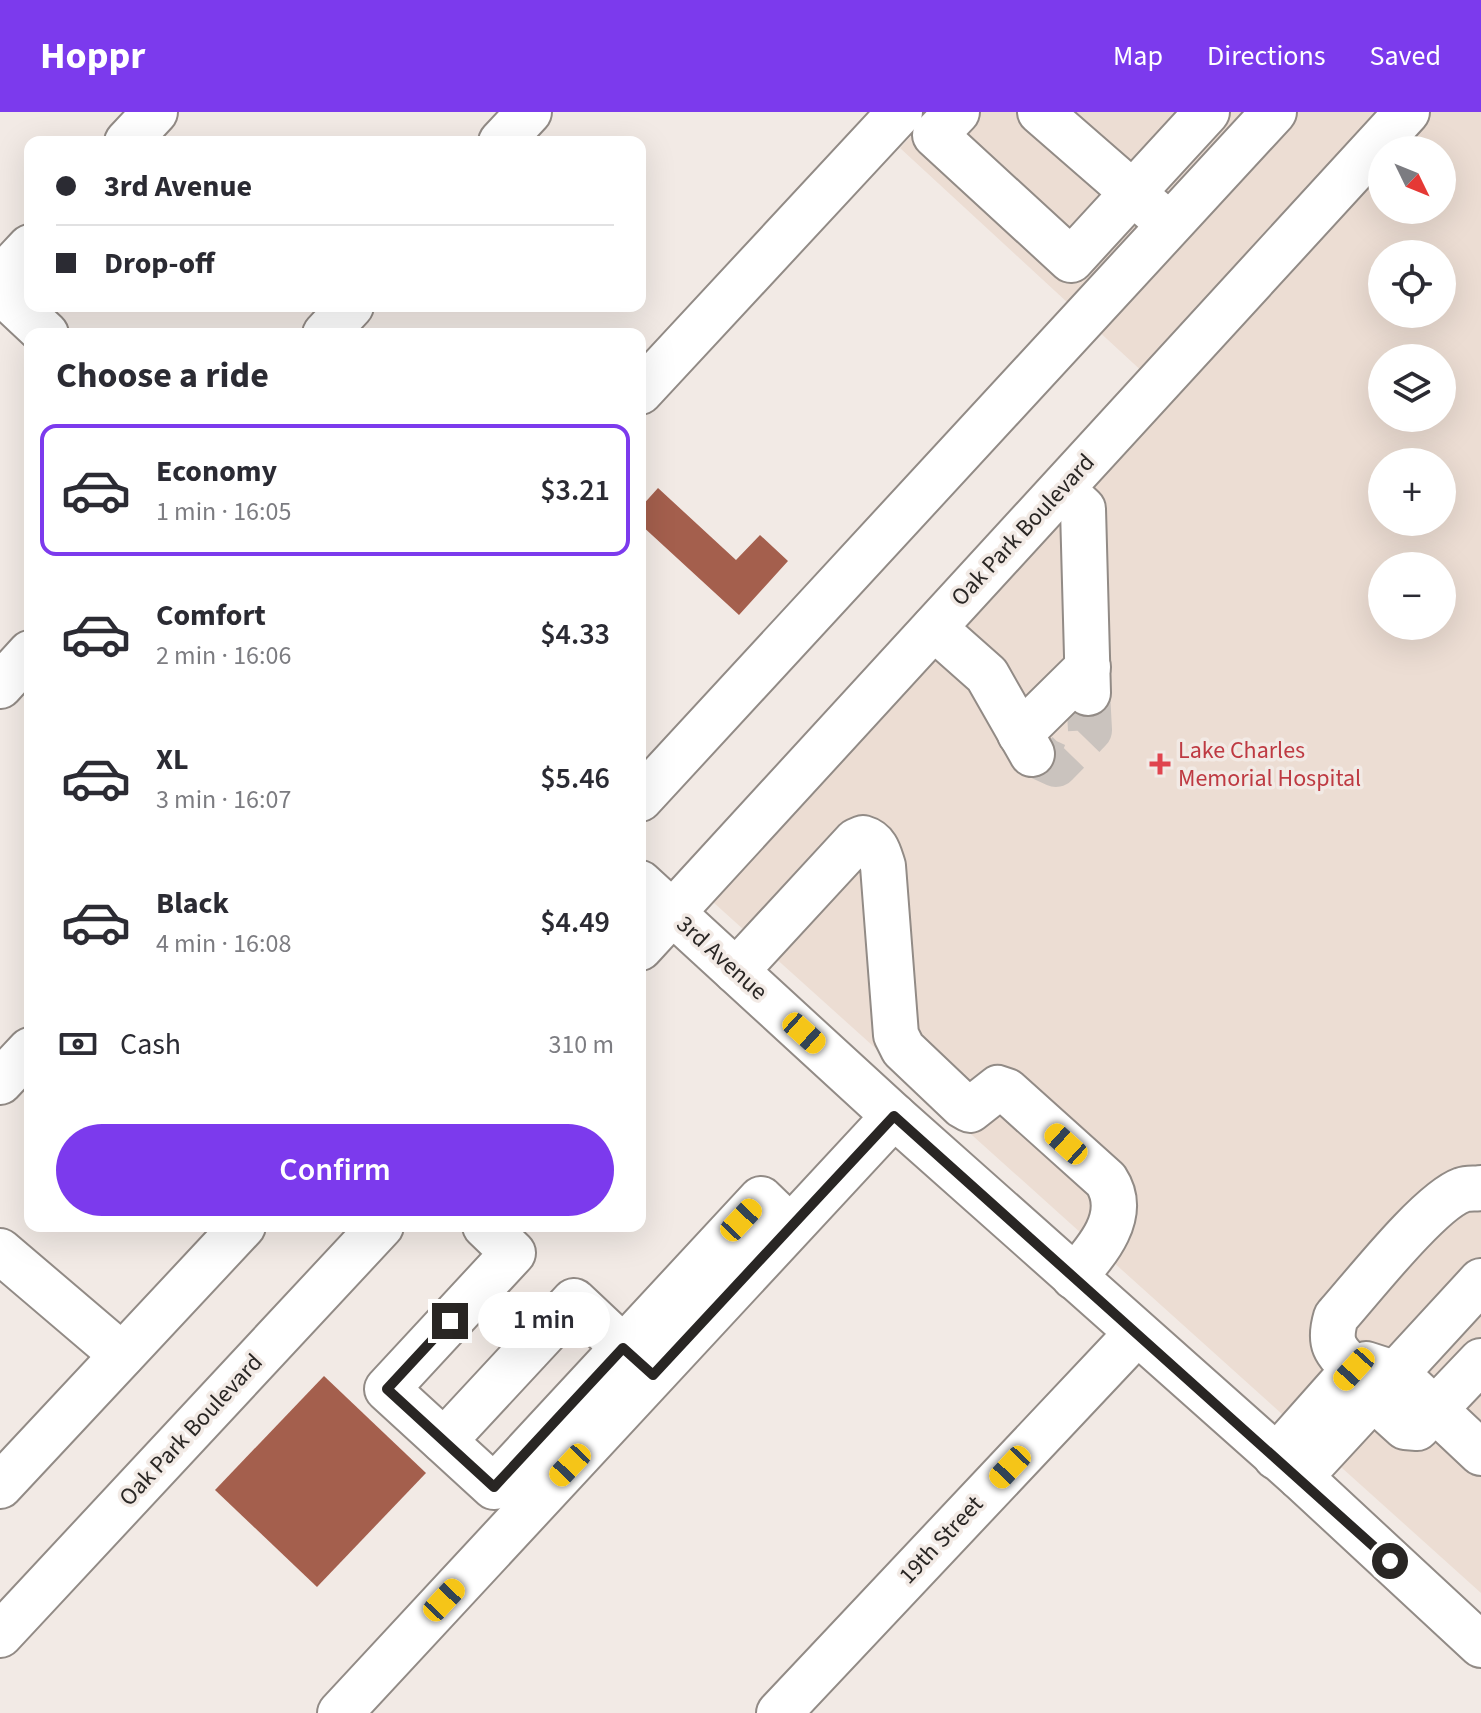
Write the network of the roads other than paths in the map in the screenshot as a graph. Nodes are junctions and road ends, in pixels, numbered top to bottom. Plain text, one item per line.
1 (155, 112) edge
2 (529, 112) edge
3 (900, 112) edge
4 (957, 112) edge
5 (1040, 112) edge
6 (1274, 112) edge
7 (1407, 112) edge
8 (1197, 115) edge
9 (133, 136) edge
10 (507, 136) edge
11 (1133, 194) junction
12 (1169, 225) junction
13 (24, 253) edge
14 (0, 279) edge
15 (0, 291) edge
16 (345, 312) edge
17 (40, 328) edge
18 (331, 328) edge
19 (646, 386) edge
20 (1062, 489) junction
21 (934, 628) junction
22 (24, 660) edge
23 (0, 686) edge
24 (646, 792) edge
25 (646, 888) edge
26 (673, 913) junction
27 (646, 942) edge
28 (736, 971) junction
29 (24, 1056) edge
30 (0, 1082) edge
31 (894, 1116) junction
32 (1481, 1188) edge
33 (237, 1232) edge
34 (375, 1232) edge
35 (491, 1232) edge
36 (0, 1251) edge
37 (1074, 1277) junction
38 (1481, 1281) edge
39 (1137, 1333) junction
40 (122, 1355) junction
41 (638, 1361) junction
42 (1481, 1361) edge
43 (1375, 1380) junction
44 (1436, 1410) junction
45 (444, 1441) junction
46 (1481, 1453) edge
47 (1288, 1467) junction
48 (0, 1486) edge
49 (0, 1635) edge
50 (1481, 1645) edge
51 (340, 1713) edge
52 (779, 1713) edge

1 - 9 street
2 - 10 street
3 - 19 street
4 - 11 street
5 - 11 street
6 - 12 street
7 - 20 street, Oak Park Boulevard
8 - 11 street
11 - 12 street
12 - 24 street
13 - 14 street
15 - 17 street
16 - 18 street
20 - 21 street, Oak Park Boulevard
20 - 21 street
21 - 26 street, Oak Park Boulevard
22 - 23 street
25 - 26 street, 3rd Avenue
26 - 27 street, Oak Park Boulevard
26 - 28 street, 3rd Avenue
28 - 31 street, 3rd Avenue
28 - 37 street
29 - 30 street
31 - 37 street, 3rd Avenue
31 - 41 street
32 - 43 street
33 - 40 street
34 - 49 street, Oak Park Boulevard
35 - 45 street
36 - 40 street
37 - 39 street, 3rd Avenue
38 - 43 street
39 - 47 street, 3rd Avenue
39 - 52 street, 19th Street
40 - 48 street
41 - 45 street
41 - 45 street
41 - 51 street
42 - 44 street
43 - 44 street
43 - 47 street
44 - 46 street
47 - 50 street, 3rd Avenue

